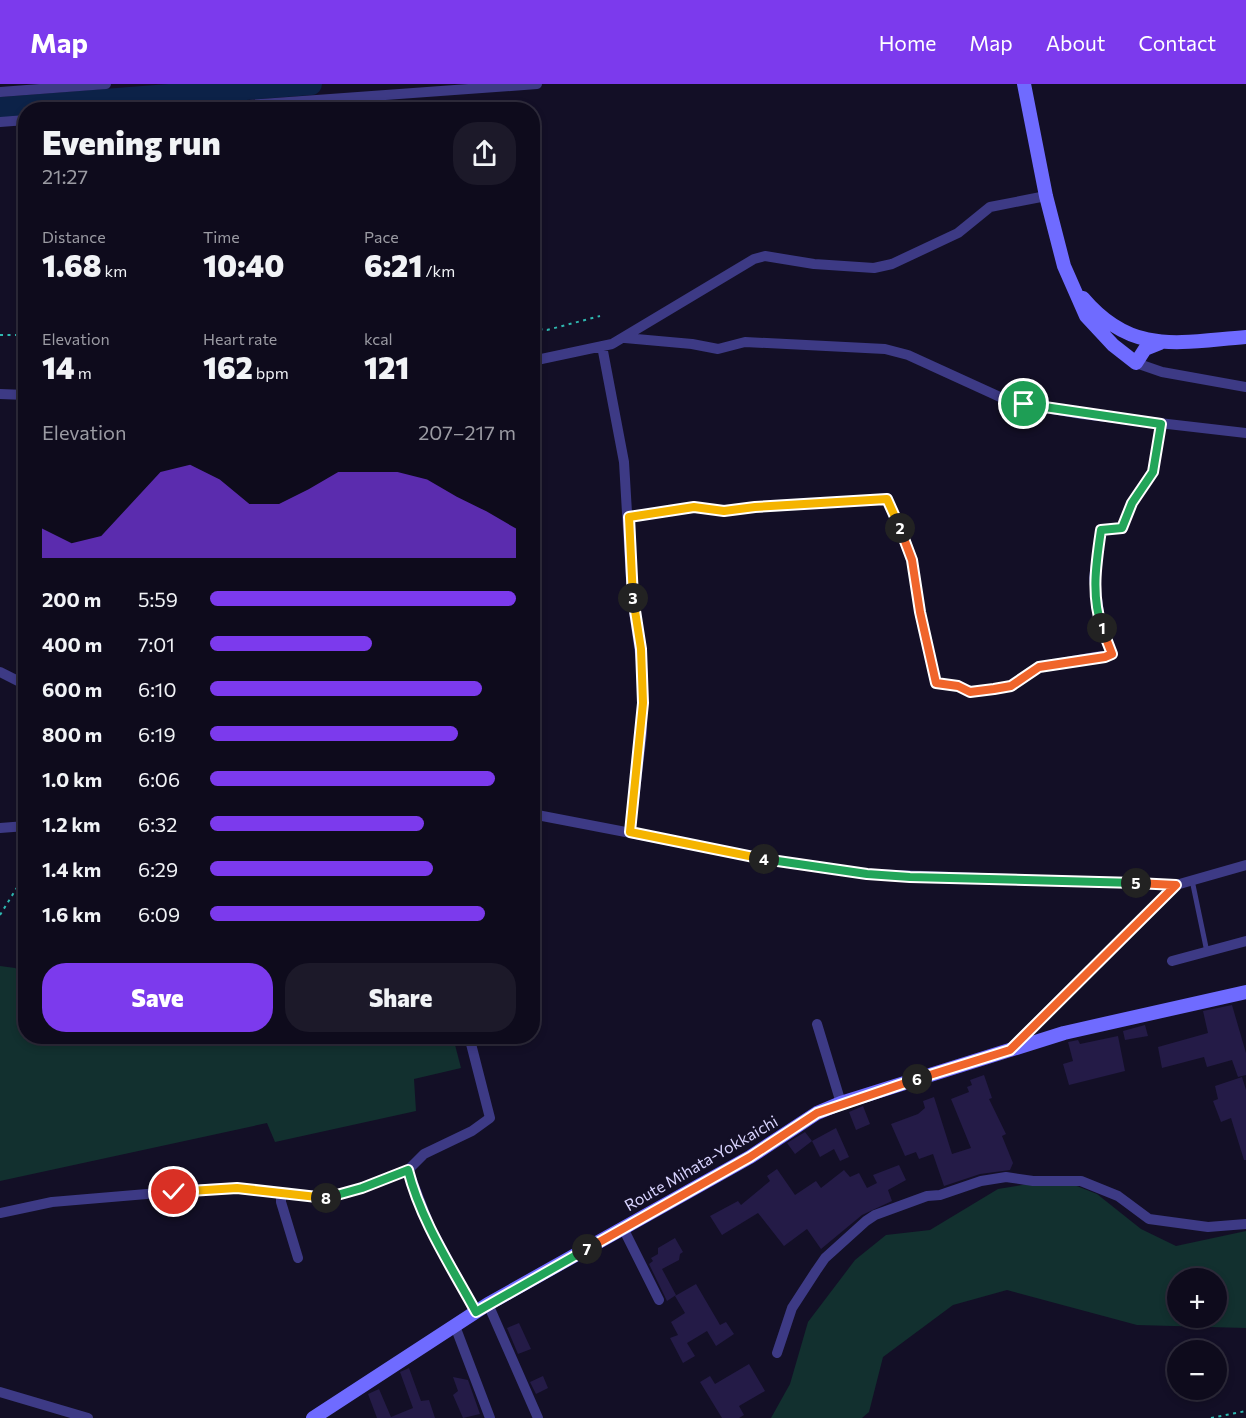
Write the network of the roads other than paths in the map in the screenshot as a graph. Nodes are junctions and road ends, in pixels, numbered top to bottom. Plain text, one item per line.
1 (106, 84) edge
2 (537, 84) edge
3 (1024, 84) edge
4 (0, 92) edge
5 (290, 102) edge
6 (18, 121) edge
7 (0, 122) edge
8 (1046, 196) junction
9 (1072, 286) junction
10 (1246, 337) edge
11 (625, 338) junction
12 (1160, 343) junction
13 (602, 346) junction
14 (540, 359) edge
15 (1136, 363) junction
16 (1246, 387) edge
17 (0, 394) edge
18 (18, 395) edge
19 (1161, 424) junction
20 (1246, 433) edge
21 (629, 517) junction
22 (1101, 530) joint
23 (0, 672) edge
24 (18, 681) edge
25 (540, 815) edge
26 (18, 827) edge
27 (0, 828) edge
28 (630, 832) junction
29 (1246, 865) edge
30 (1192, 880) junction
31 (1176, 885) junction
32 (1246, 942) edge
33 (1208, 952) junction
34 (1172, 961) dead end
35 (1246, 992) edge
36 (817, 1024) dead end
37 (471, 1044) edge
38 (1010, 1050) junction
39 (841, 1103) junction
40 (408, 1170) junction
41 (281, 1192) junction
42 (0, 1213) edge
43 (1246, 1224) edge
44 (622, 1228) junction
45 (298, 1258) dead end
46 (659, 1300) dead end
47 (482, 1308) junction
48 (455, 1326) junction
49 (777, 1353) dead end
50 (0, 1392) edge
51 (88, 1418) edge
52 (313, 1418) edge
53 (490, 1418) edge
54 (538, 1418) edge

1 - 4 street
2 - 5 street
3 - 8 main road
6 - 7 street
8 - 9 main road
8 - 11 street
9 - 12 main road
9 - 15 main road
10 - 12 main road
11 - 13 street
11 - 19 street
12 - 15 main road
13 - 14 street
13 - 21 street
15 - 16 street
17 - 18 street
19 - 20 street
19 - 22 lane
21 - 22 street
21 - 28 street
23 - 24 street
25 - 28 street
26 - 27 street
28 - 31 street
29 - 30 street
30 - 31 street
30 - 33 lane
31 - 38 street
32 - 33 street
33 - 34 street
35 - 38 main road, Route Mihata-Yokkaichi
36 - 39 street
37 - 40 street
38 - 39 main road, Route Mihata-Yokkaichi
39 - 44 main road, Route Mihata-Yokkaichi
40 - 41 street
40 - 47 street
41 - 42 street
41 - 45 street
43 - 49 street
44 - 46 street
44 - 47 main road, Route Mihata-Yokkaichi
47 - 48 main road, Route Mihata-Yokkaichi
47 - 54 street
48 - 52 main road, Route Mihata-Yokkaichi
48 - 53 street
50 - 51 street

